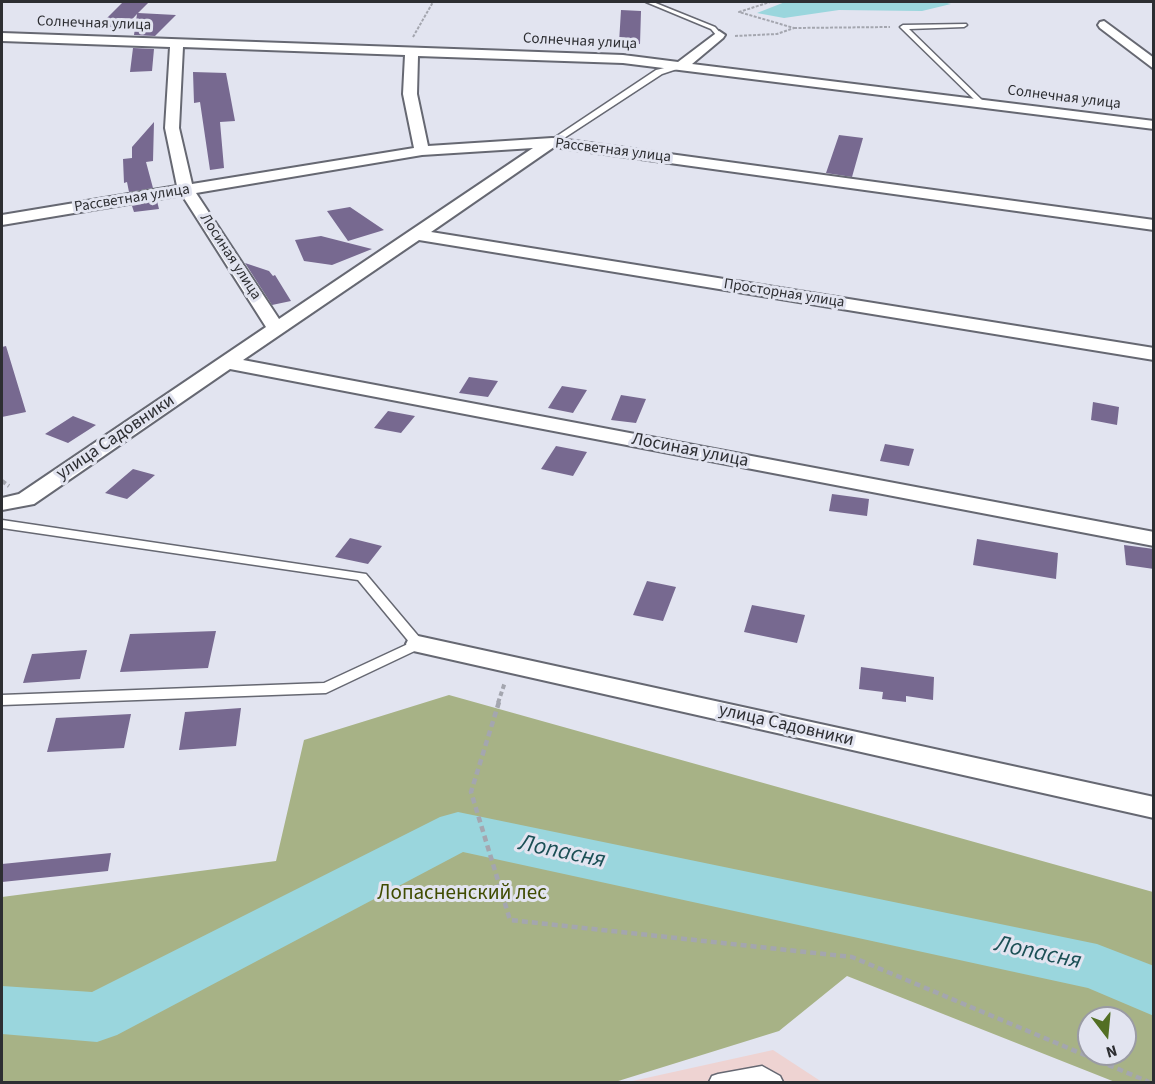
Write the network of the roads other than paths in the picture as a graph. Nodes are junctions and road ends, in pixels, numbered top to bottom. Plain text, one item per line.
1 (649, 2) edge
2 (964, 25) dead end
3 (1104, 25) dead end
4 (719, 35) joint
5 (2, 37) edge
6 (177, 43) junction
7 (409, 51) junction
8 (1154, 65) edge
9 (681, 66) junction
10 (982, 105) junction
11 (1154, 125) edge
12 (552, 142) junction
13 (422, 151) junction
14 (186, 190) junction
15 (2, 220) edge
16 (1154, 225) edge
17 (415, 234) junction
18 (276, 328) junction
19 (1154, 354) edge
20 (227, 363) junction
21 (2, 504) edge
22 (2, 524) edge
23 (1154, 538) edge
24 (418, 644) junction
25 (2, 700) edge
26 (1154, 808) edge
27 (718, 1083) edge
28 (774, 1083) edge

1 - 4 lane
2 - 10 lane
3 - 8 street
4 - 9 street
5 - 6 street, Солнечная улица
6 - 7 street, Солнечная улица
6 - 14 street, Лосиная улица
7 - 9 street, Солнечная улица
7 - 13 street
9 - 10 street, Солнечная улица
9 - 12 lane
10 - 11 street, Солнечная улица
12 - 13 street, Рассветная улица
12 - 16 street, Рассветная улица
12 - 17 street, улица Садовники
13 - 14 street, Рассветная улица
14 - 15 street, Рассветная улица
14 - 18 street, Лосиная улица
17 - 18 street, улица Садовники
17 - 19 street, Просторная улица
18 - 20 street, улица Садовники
20 - 21 street, улица Садовники
20 - 23 street, Лосиная улица
22 - 24 lane
24 - 25 lane
24 - 26 street, улица Садовники
27 - 28 lane

